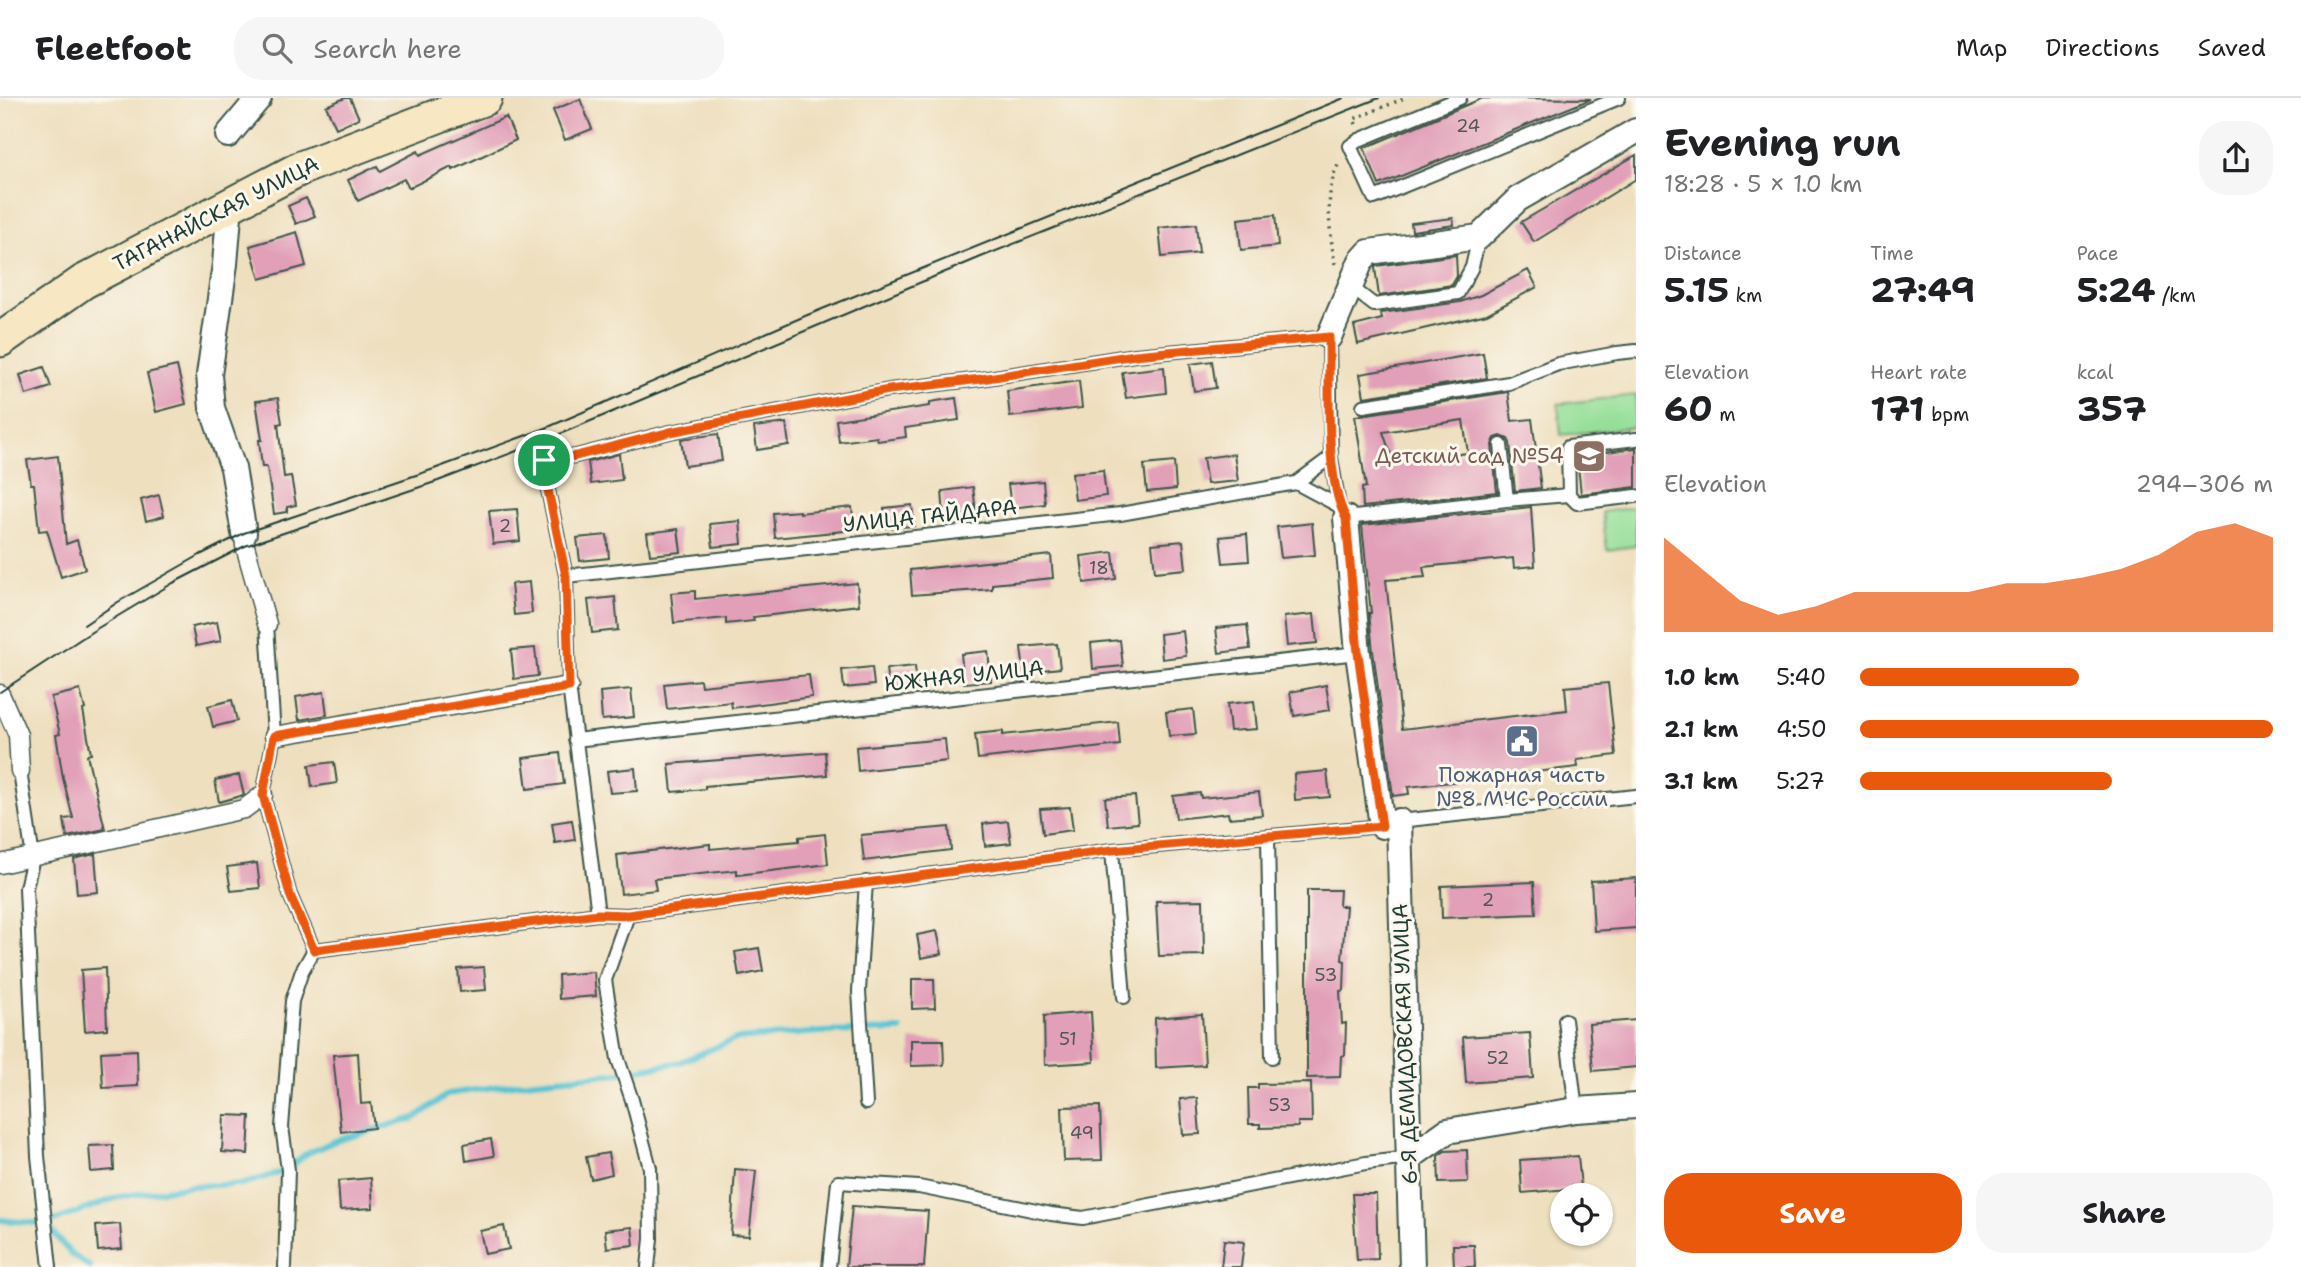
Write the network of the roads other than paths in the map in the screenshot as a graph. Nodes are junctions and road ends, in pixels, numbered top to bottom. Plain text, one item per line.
1 (259, 98) edge
2 (485, 98) edge
3 (1461, 98) edge
4 (1619, 98) edge
5 (1585, 104) edge
6 (1636, 131) edge
7 (228, 135) dead end
8 (230, 204) junction
9 (1479, 237) junction
10 (1351, 287) junction
11 (1329, 337) junction
12 (0, 340) edge
13 (1636, 351) edge
14 (1363, 406) dead end
15 (1636, 439) edge
16 (1501, 445) dead end
17 (1331, 457) junction
18 (1296, 483) junction
19 (1569, 495) junction
20 (1636, 496) edge
21 (1507, 500) junction
22 (1342, 512) junction
23 (244, 533) joint
24 (566, 576) junction
25 (267, 624) joint
26 (1358, 653) junction
27 (569, 687) junction
28 (0, 694) edge
29 (274, 736) junction
30 (575, 740) junction
31 (20, 771) joint
32 (263, 795) junction
33 (1636, 796) edge
34 (1390, 824) junction
35 (1268, 837) junction
36 (1112, 850) junction
37 (33, 858) junction
38 (0, 864) edge
39 (866, 882) junction
40 (598, 914) junction
41 (628, 915) junction
42 (314, 950) junction
43 (1124, 997) dead end
44 (1565, 1020) dead end
45 (1272, 1057) dead end
46 (866, 1103) dead end
47 (1636, 1106) edge
48 (1576, 1110) junction
49 (1409, 1158) junction
50 (50, 1267) edge
51 (285, 1267) edge
52 (648, 1267) edge
53 (829, 1267) edge
54 (1412, 1267) edge

1 - 7 street
2 - 8 main road, ТАГАНАЙСКАЯ УЛИЦА
3 - 5 lane
4 - 5 lane
6 - 9 street
8 - 12 main road, ТАГАНАЙСКАЯ УЛИЦА
8 - 23 street
9 - 10 street
9 - 10 lane
10 - 11 street
11 - 17 lane
11 - 24 lane
13 - 14 lane
15 - 19 lane
16 - 21 lane
17 - 18 lane
17 - 22 lane
18 - 22 lane
18 - 24 lane, УЛИЦА ГАЙДАРА
19 - 20 lane
19 - 21 lane
21 - 22 lane
22 - 26 street, 6-Я ДЕМИДОВСКАЯ УЛИЦА
23 - 25 street
24 - 27 lane
25 - 29 lane
26 - 30 lane, ЮЖНАЯ УЛИЦА
26 - 34 street, 6-Я ДЕМИДОВСКАЯ УЛИЦА
27 - 29 street
27 - 30 lane
28 - 31 street
29 - 32 lane
30 - 40 lane
31 - 37 lane
32 - 37 street
32 - 42 lane
33 - 34 lane
34 - 35 lane
34 - 49 street, 6-Я ДЕМИДОВСКАЯ УЛИЦА
35 - 36 lane
35 - 45 lane
36 - 39 lane
36 - 43 lane
37 - 38 street
37 - 50 lane
39 - 41 lane
39 - 46 lane
40 - 41 lane
40 - 42 lane
41 - 52 lane
42 - 51 lane
44 - 48 lane
47 - 48 street
48 - 49 street
49 - 53 lane
49 - 54 street, 6-Я ДЕМИДОВСКАЯ УЛИЦА

